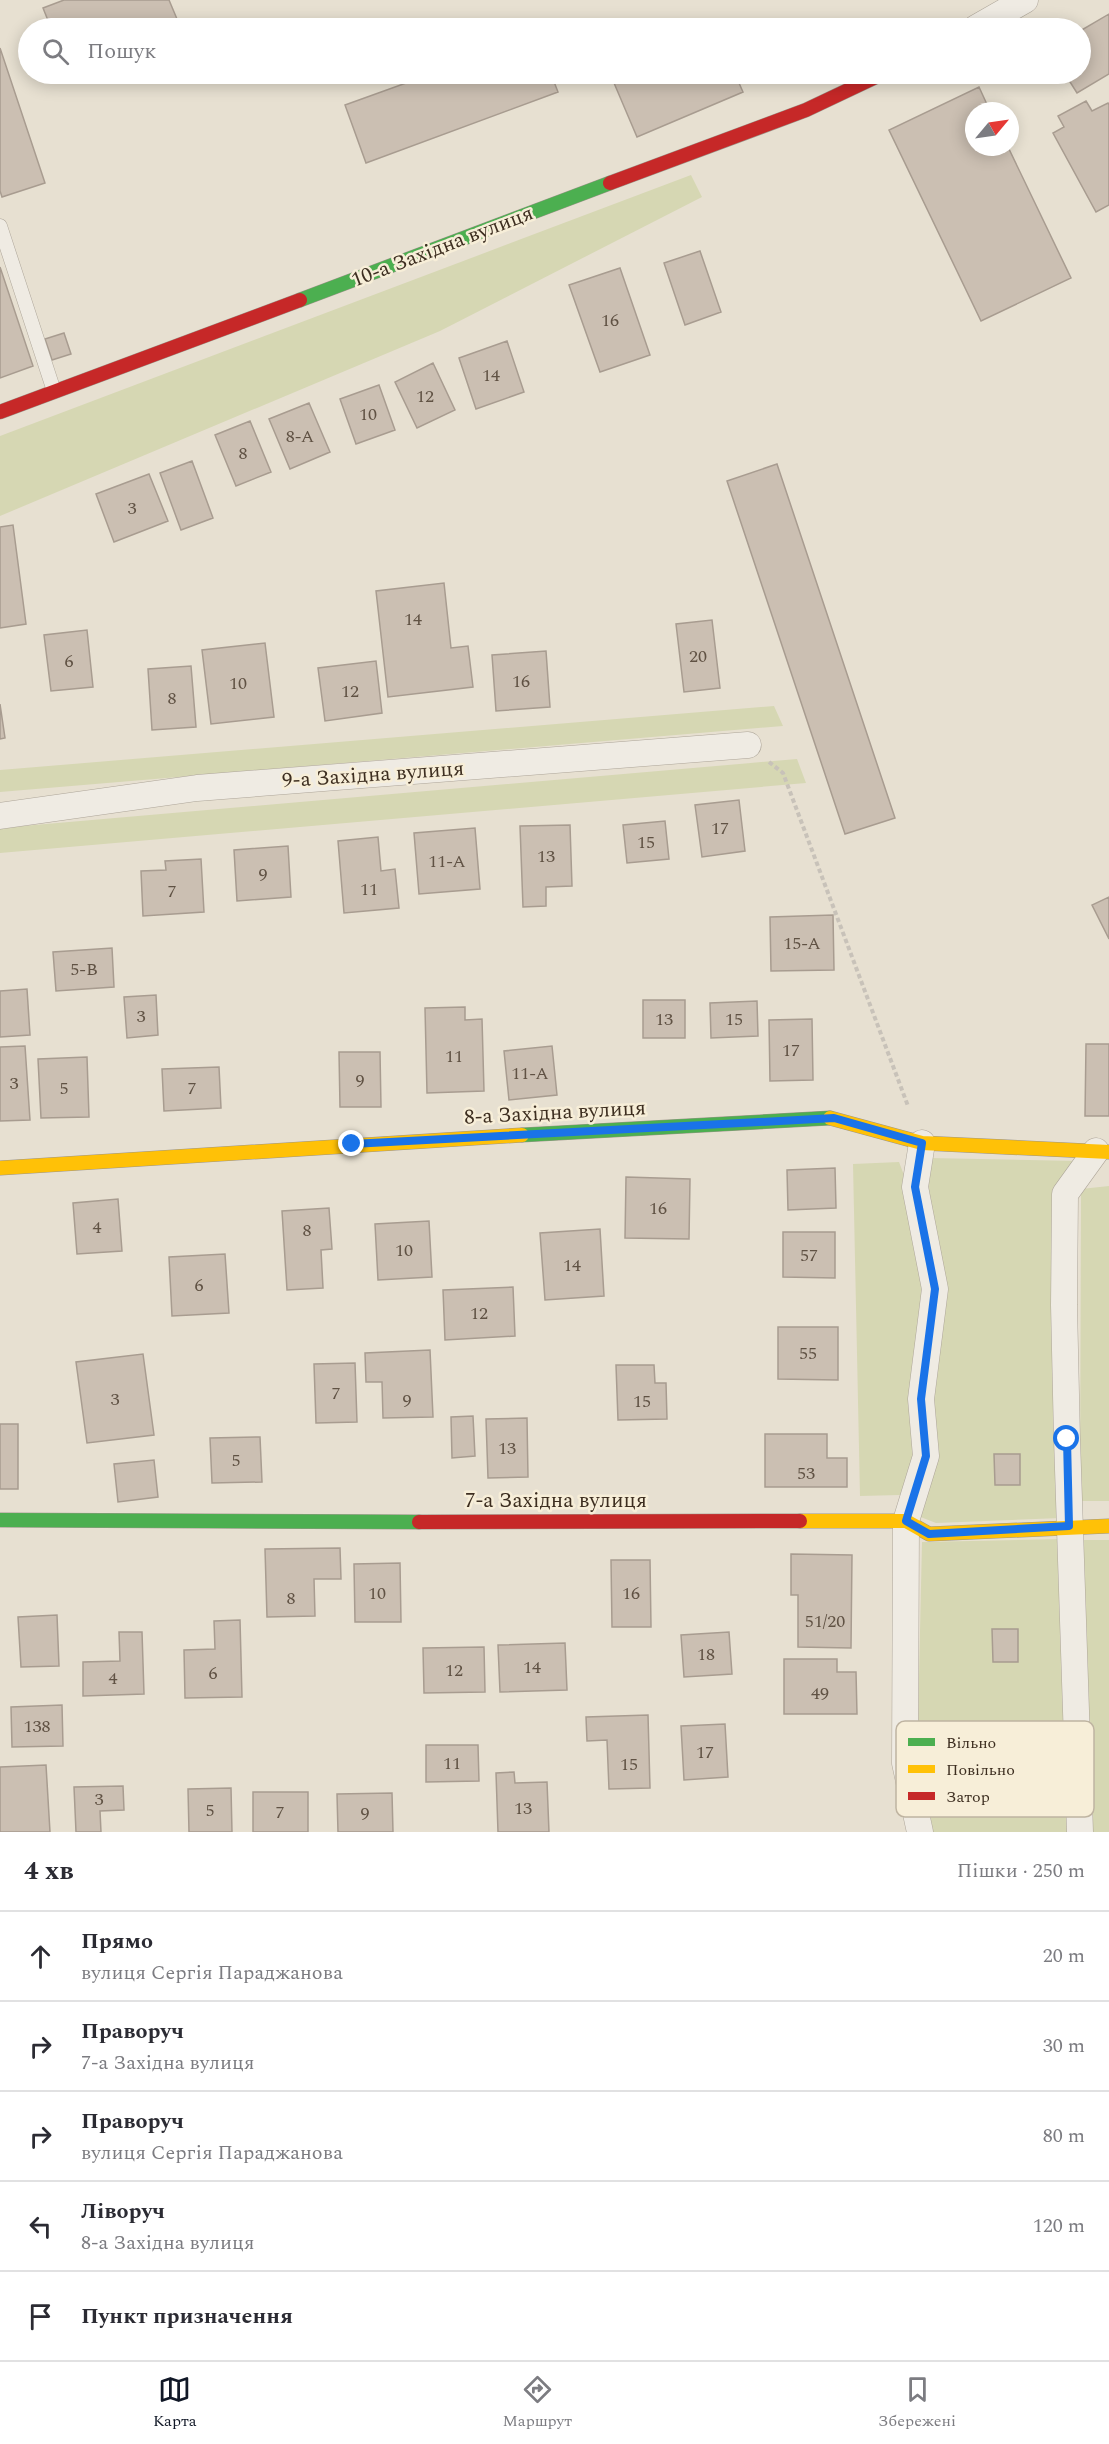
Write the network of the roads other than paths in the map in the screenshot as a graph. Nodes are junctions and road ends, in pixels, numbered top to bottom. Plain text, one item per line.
1 (1025, 0) edge
2 (994, 18) edge
3 (861, 84) edge
4 (0, 226) edge
5 (54, 391) junction
6 (0, 412) edge
7 (748, 745) road end
8 (0, 816) edge
9 (922, 1143) junction
10 (1102, 1151) edge
11 (0, 1168) edge
12 (0, 1520) edge
13 (906, 1521) junction
14 (1069, 1526) junction
15 (1109, 1526) edge
16 (905, 1721) edge
17 (1076, 1721) edge
18 (917, 1817) edge
19 (1079, 1817) edge
20 (920, 1832) edge
21 (1080, 1832) edge

1 - 2 street
3 - 5 street, 10-а Західна вулиця
4 - 5 lane
5 - 6 street, 10-а Західна вулиця
7 - 8 street, 9-а Західна вулиця
9 - 10 street, 8-а Західна вулиця
9 - 11 street, 8-а Західна вулиця
9 - 13 street
10 - 14 street
12 - 13 street, 7-а Західна вулиця
13 - 14 street, 7-а Західна вулиця
13 - 16 street
14 - 15 street, 7-а Західна вулиця
14 - 17 street
18 - 20 street
19 - 21 street

